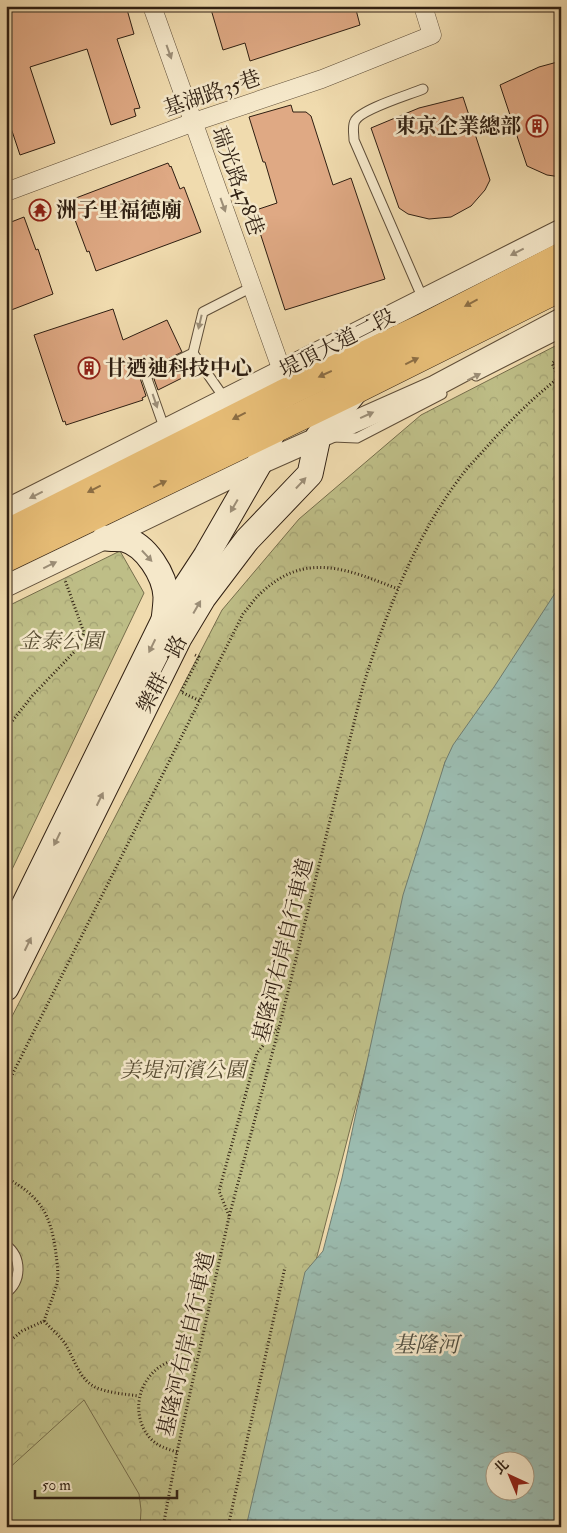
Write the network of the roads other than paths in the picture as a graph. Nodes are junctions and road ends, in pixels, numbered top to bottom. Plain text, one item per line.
1 (152, 6) edge
2 (423, 6) edge
3 (423, 90) dead end
4 (194, 122) junction
5 (6, 192) edge
6 (561, 230) edge
7 (561, 257) edge
8 (252, 287) junction
9 (561, 287) edge
10 (423, 299) junction
11 (561, 319) edge
12 (561, 333) edge
13 (193, 352) junction
14 (469, 380) dead end
15 (282, 382) junction
16 (357, 389) junction
17 (452, 389) dead end
18 (225, 400) junction
19 (274, 429) junction
20 (165, 430) junction
21 (318, 437) junction
22 (259, 464) junction
23 (6, 510) edge
24 (6, 534) edge
25 (105, 538) junction
26 (6, 558) edge
27 (6, 586) edge
28 (164, 620) junction
29 (6, 942) edge
30 (6, 988) edge
31 (6, 1245) edge
32 (6, 1294) edge

1 -> 4 street, 瑞光路478巷
2 - 4 street, 基湖路35巷
3 - 10 lane
4 - 5 street, 基湖路35巷
4 -> 8 street, 瑞光路478巷
6 -> 10 street, 堤頂大道二段
7 -> 15 highway, 堤頂大道二段
8 -> 13 lane
8 - 15 street, 瑞光路478巷
16 -> 9 highway
10 - 15 street, 堤頂大道二段
21 -> 11 street
14 -> 12 lane
13 - 18 lane
13 -> 20 lane
15 - 18 street, 堤頂大道二段
15 - 19 main road, 樂群一路
15 -> 24 highway, 堤頂大道二段
16 - 19 highway
16 - 21 main road, 樂群一路
17 - 21 lane
18 - 20 street, 堤頂大道二段
19 - 22 main road, 樂群一路
26 -> 19 highway
20 -> 23 street, 堤頂大道二段
21 - 22 street
30 -> 21 main road, 樂群一路
22 - 25 street
22 -> 28 main road, 樂群一路
27 -> 25 street
25 -> 28 main road
28 -> 29 main road, 樂群一路
31 - 32 lane

